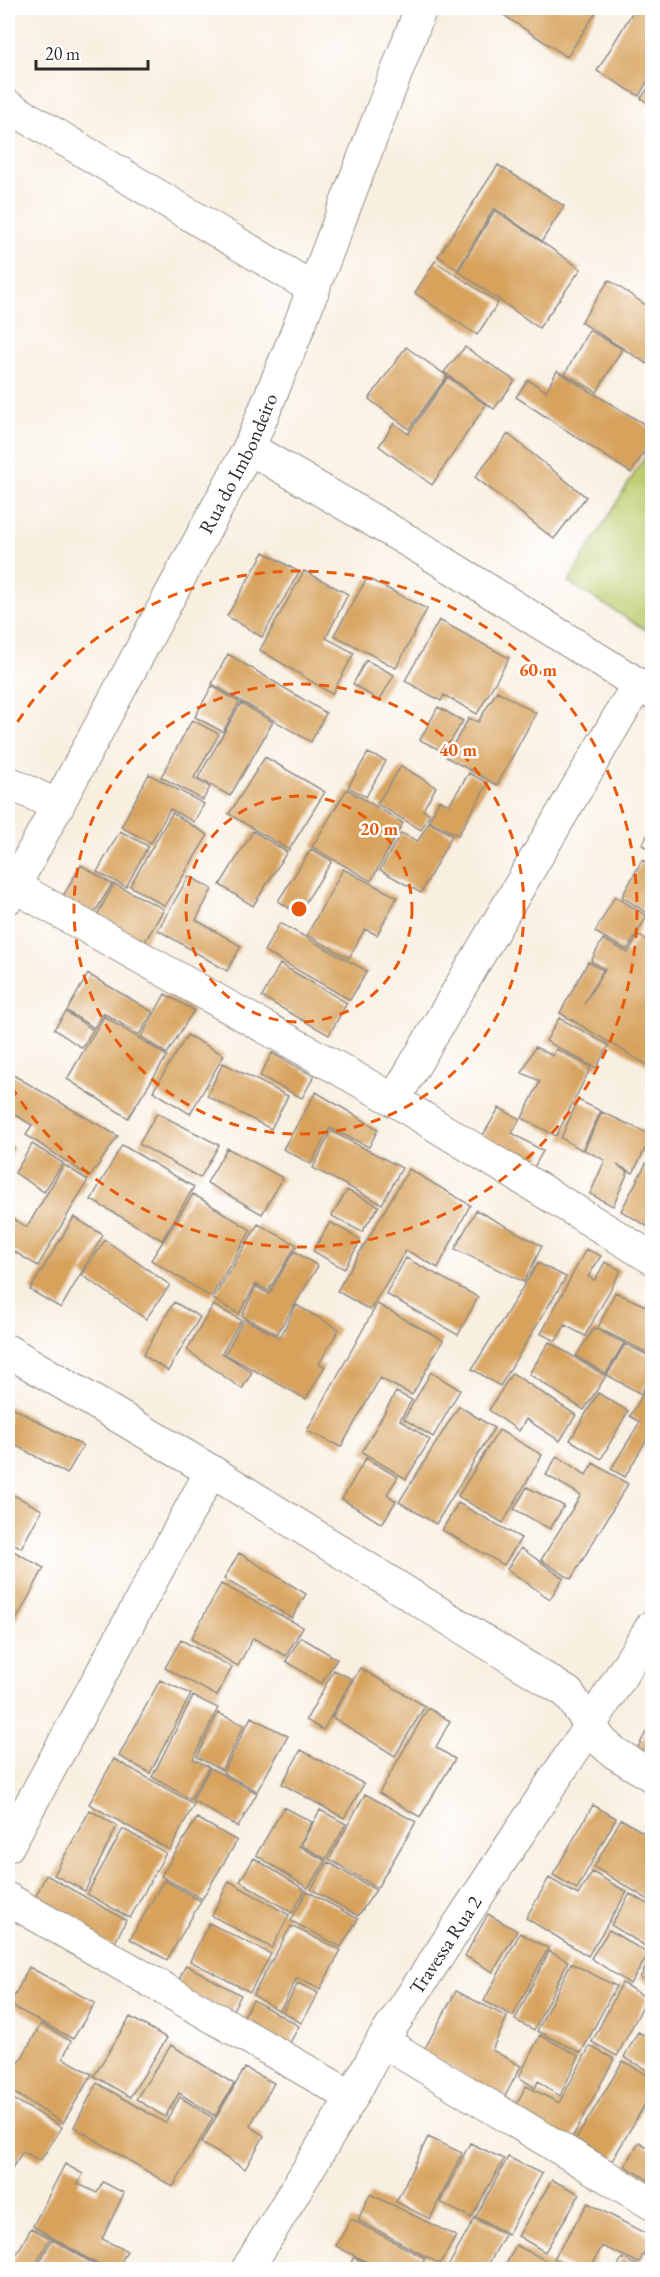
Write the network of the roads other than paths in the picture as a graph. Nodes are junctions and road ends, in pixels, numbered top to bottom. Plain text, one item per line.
1 (421, 8) edge
2 (8, 106) edge
3 (314, 289) junction
4 (249, 448) junction
5 (645, 688) edge
6 (8, 782) edge
7 (58, 806) junction
8 (11, 892) edge
9 (393, 1100) junction
10 (652, 1258) edge
11 (8, 1351) edge
12 (211, 1471) junction
13 (652, 1626) edge
14 (591, 1724) junction
15 (652, 1776) edge
16 (8, 1846) edge
17 (8, 1899) edge
18 (382, 2041) junction
19 (352, 2097) junction
20 (652, 2204) edge
21 (247, 2270) edge

1 - 3 street, Rua do Imbondeiro
2 - 3 street
3 - 4 street, Rua do Imbondeiro
4 - 5 street
4 - 7 street, Rua do Imbondeiro
5 - 9 street
6 - 7 street
7 - 8 street, Rua do Imbondeiro
8 - 9 street
9 - 10 street
11 - 12 street
12 - 14 street
12 - 16 street
13 - 14 street, Travessa Rua 2
14 - 15 street
14 - 18 street, Travessa Rua 2
17 - 19 street
18 - 19 street, Travessa Rua 2
18 - 20 street
19 - 21 street, Travessa Rua 2

